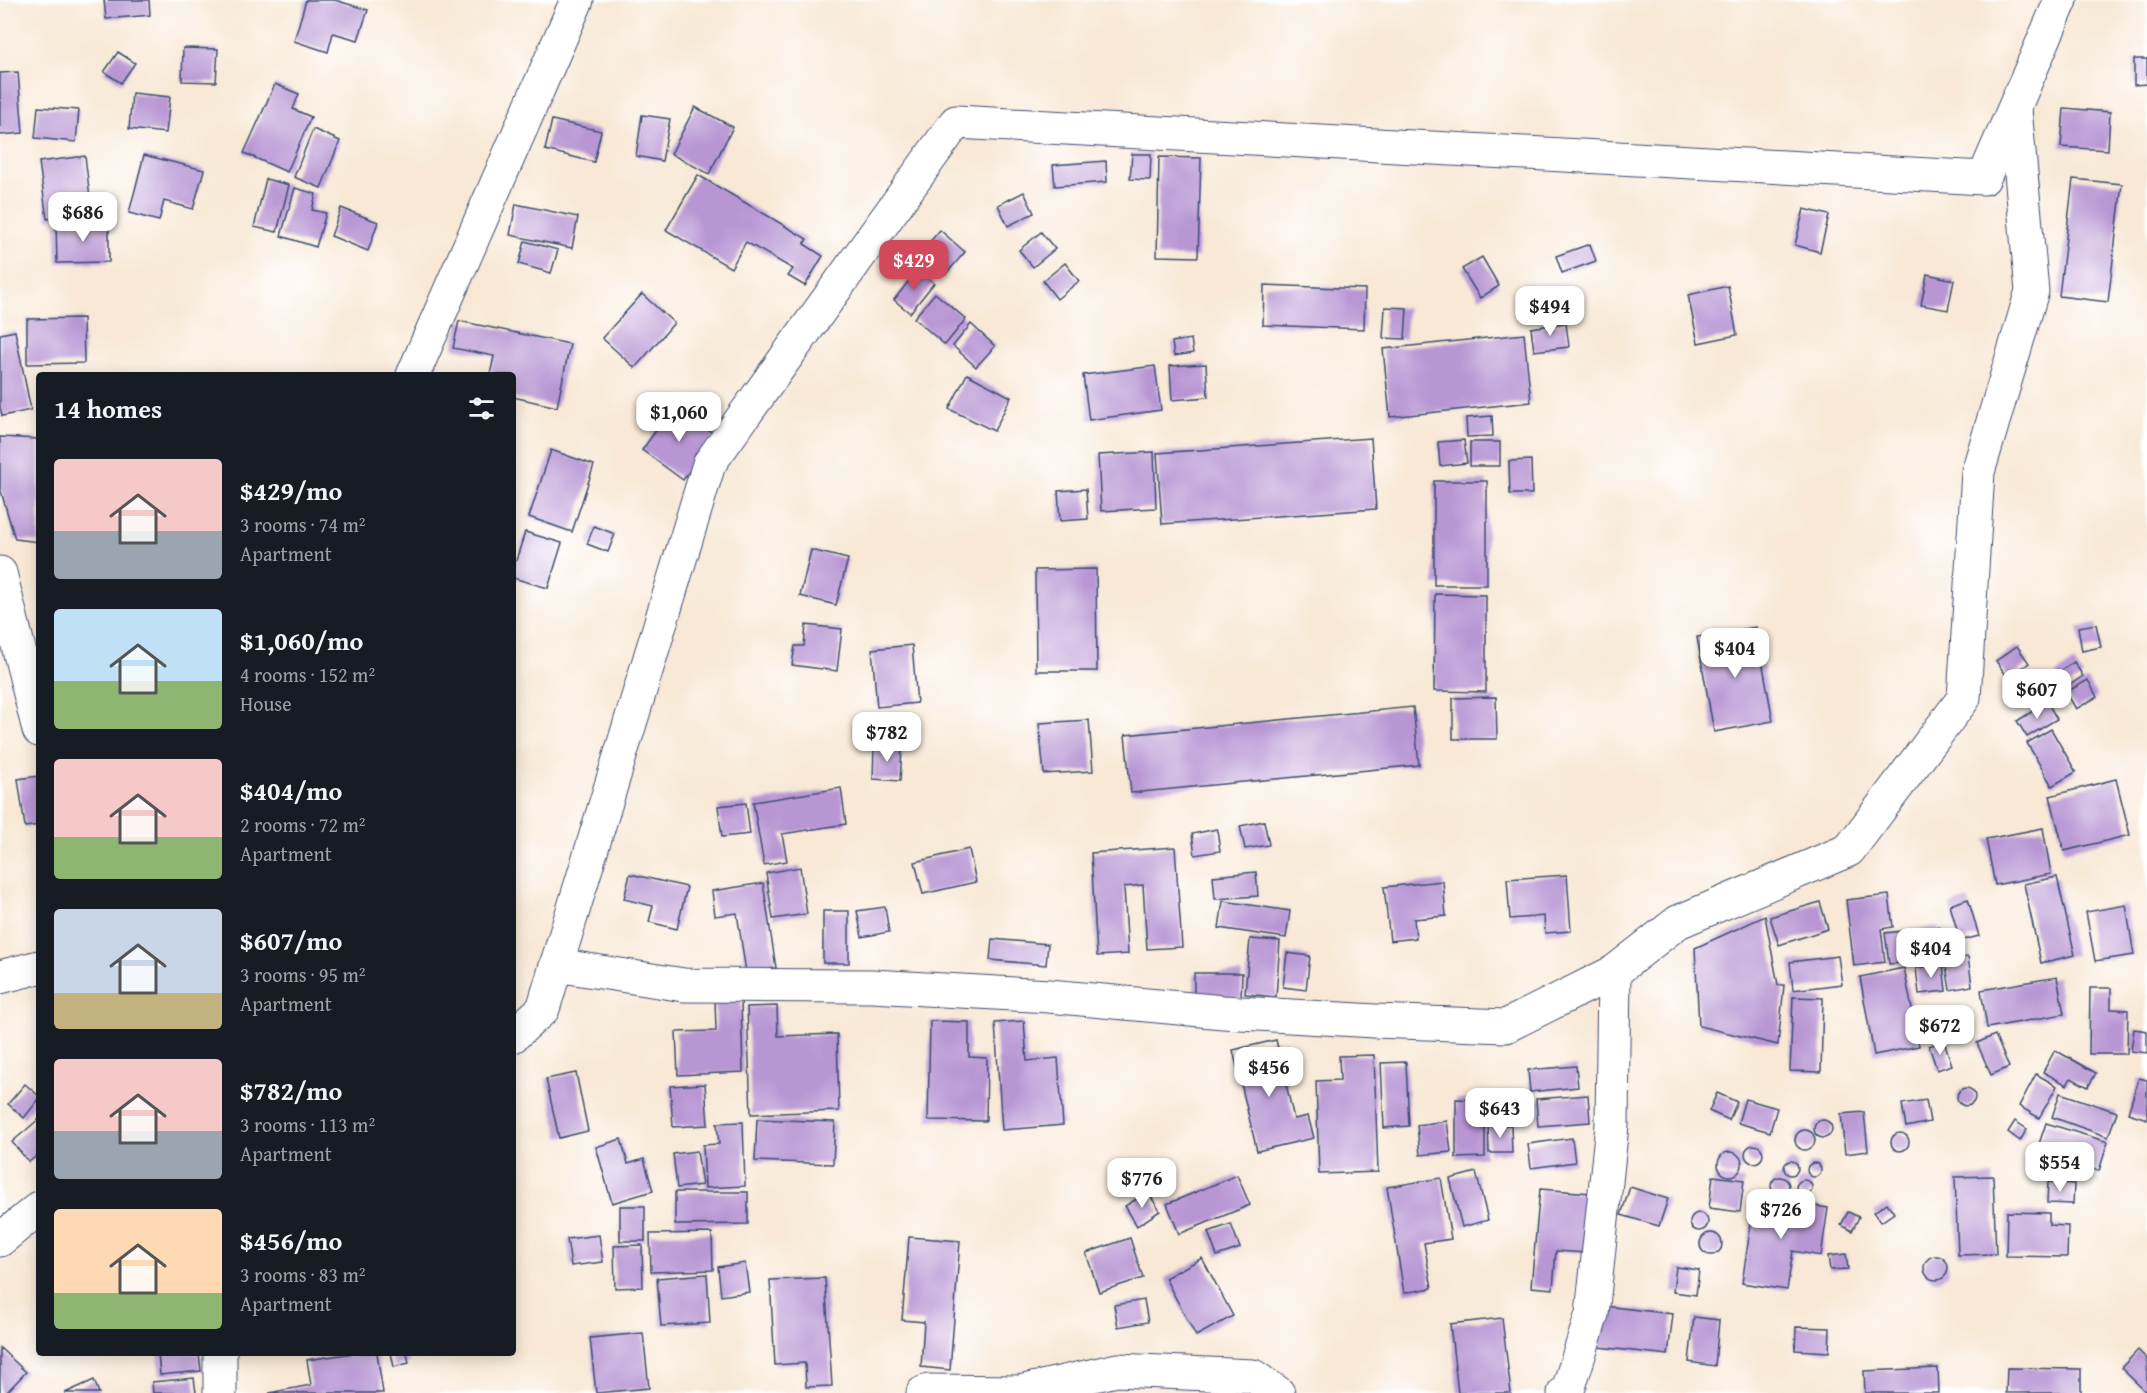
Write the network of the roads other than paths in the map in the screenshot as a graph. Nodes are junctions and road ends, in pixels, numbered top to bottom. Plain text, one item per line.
1 (577, 0) edge
2 (2061, 0) edge
3 (2015, 107) junction
4 (414, 372) edge
5 (0, 573) edge
6 (36, 718) edge
7 (556, 965) junction
8 (36, 968) edge
9 (1614, 972) junction
10 (0, 977) edge
11 (516, 1033) edge
12 (36, 1210) edge
13 (0, 1240) edge
14 (220, 1356) edge
15 (220, 1393) edge
16 (923, 1393) edge
17 (1278, 1393) edge
18 (1564, 1393) edge

1 - 4 street
2 - 3 street
3 - 7 street
3 - 9 street
5 - 6 street
7 - 9 street
7 - 11 street
8 - 10 street
9 - 18 street
12 - 13 street
14 - 15 street
16 - 17 street

